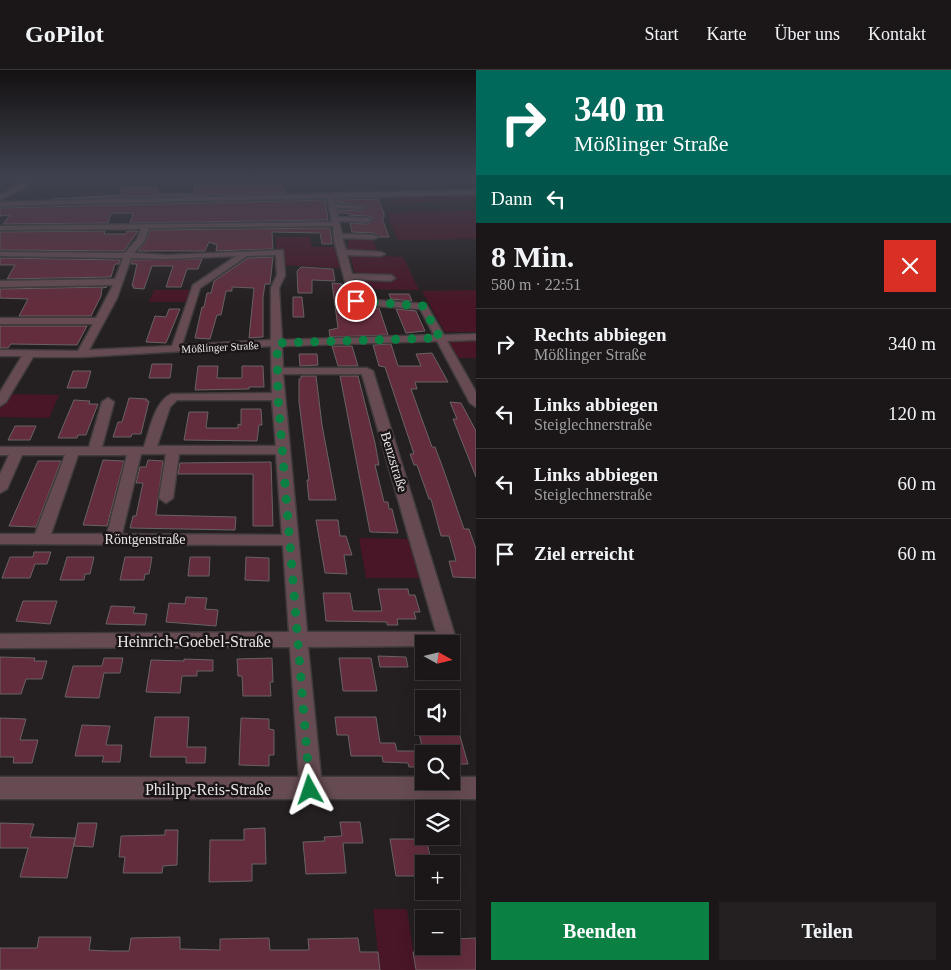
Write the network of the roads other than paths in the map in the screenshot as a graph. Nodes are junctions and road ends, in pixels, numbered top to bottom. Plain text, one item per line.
1 (352, 221) edge
2 (336, 222) junction
3 (146, 226) junction
4 (0, 228) edge
5 (374, 237) dead end
6 (341, 245) junction
7 (162, 249) dead end
8 (246, 253) junction
9 (0, 254) edge
10 (381, 254) dead end
11 (128, 255) junction
12 (156, 256) junction
13 (348, 276) junction
14 (391, 278) dead end
15 (119, 282) junction
16 (0, 284) edge
17 (356, 301) junction
18 (345, 304) dead end
19 (0, 320) edge
20 (99, 321) junction
21 (476, 337) edge
22 (440, 338) junction
23 (277, 343) junction
24 (176, 349) junction
25 (0, 353) edge
26 (29, 354) junction
27 (82, 354) junction
28 (277, 370) junction
29 (278, 397) junction
30 (0, 402) edge
31 (108, 402) dead end
32 (476, 403) edge
33 (282, 450) junction
34 (0, 451) edge
35 (17, 451) junction
36 (72, 451) junction
37 (94, 451) junction
38 (142, 451) junction
39 (173, 451) junction
40 (0, 489) edge
41 (166, 498) dead end
42 (0, 539) edge
43 (41, 539) junction
44 (113, 539) junction
45 (289, 540) junction
46 (446, 635) edge
47 (415, 639) edge
48 (0, 641) edge
49 (299, 641) junction
50 (0, 788) edge
51 (476, 788) edge
52 (310, 790) junction

1 - 2 street
2 - 3 street
2 - 6 street
3 - 4 street
3 - 11 street
5 - 6 street
6 - 10 street
6 - 13 street
7 - 12 street
8 - 12 street
8 - 23 street
8 - 24 street
9 - 11 street
11 - 12 street
11 - 15 street
13 - 14 street
13 - 17 street
15 - 16 street
15 - 20 street
17 - 18 street
17 - 22 street
19 - 20 street
20 - 27 street
21 - 22 street, Mößlinger Straße
22 - 23 street, Mößlinger Straße
22 - 32 street
23 - 24 street, Mößlinger Straße
23 - 28 street
24 - 27 street, Mößlinger Straße
25 - 26 street, Mößlinger Straße
26 - 27 street, Mößlinger Straße
26 - 30 street
28 - 29 street
28 - 46 street, Benzstraße
29 - 33 street
29 - 38 street
31 - 37 street
33 - 39 street
33 - 45 street
34 - 35 street
35 - 36 street
35 - 40 street
36 - 37 street
36 - 43 street
37 - 38 street
38 - 39 street
38 - 44 street
39 - 41 street
42 - 43 street, Röntgenstraße
43 - 44 street, Röntgenstraße
44 - 45 street, Röntgenstraße
45 - 49 street
47 - 49 street, Heinrich-Goebel-Straße
48 - 49 street, Heinrich-Goebel-Straße
49 - 52 street
50 - 52 street, Philipp-Reis-Straße
51 - 52 street, Philipp-Reis-Straße

